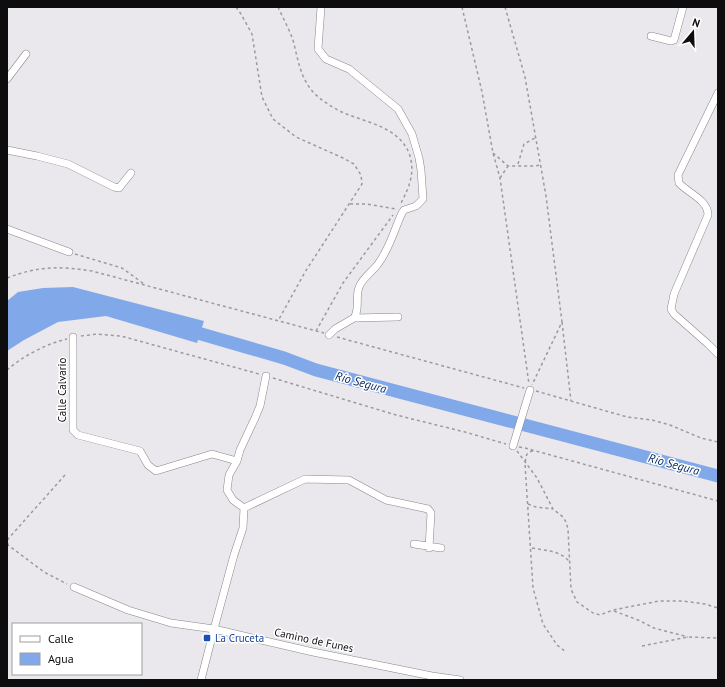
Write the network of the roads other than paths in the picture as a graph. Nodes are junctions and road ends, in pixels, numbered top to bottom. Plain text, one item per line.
1 (321, 7) edge
2 (682, 7) edge
3 (651, 36) dead end
4 (26, 54) dead end
5 (7, 79) edge
6 (718, 93) edge
7 (7, 150) edge
8 (131, 173) dead end
9 (7, 229) edge
10 (69, 252) road end
11 (398, 317) dead end
12 (354, 318) junction
13 (329, 335) road end
14 (74, 337) road end
15 (718, 354) edge
16 (266, 376) road end
17 (530, 390) road end
18 (513, 446) road end
19 (236, 461) junction
20 (244, 508) junction
21 (414, 544) dead end
22 (429, 548) junction
23 (441, 548) dead end
24 (74, 587) road end
25 (214, 629) junction
26 (201, 680) edge
27 (460, 680) edge

1 - 12 street
2 - 3 street
4 - 5 street
6 - 15 street
7 - 8 street
9 - 10 street
11 - 12 street
12 - 13 street
14 - 19 street, Calle Calvario
16 - 19 street
17 - 18 street
19 - 20 street
20 - 22 street
20 - 25 street
21 - 22 street
22 - 23 street
24 - 25 street, Camino de Funes
25 - 26 street
25 - 27 street, Camino de Funes

